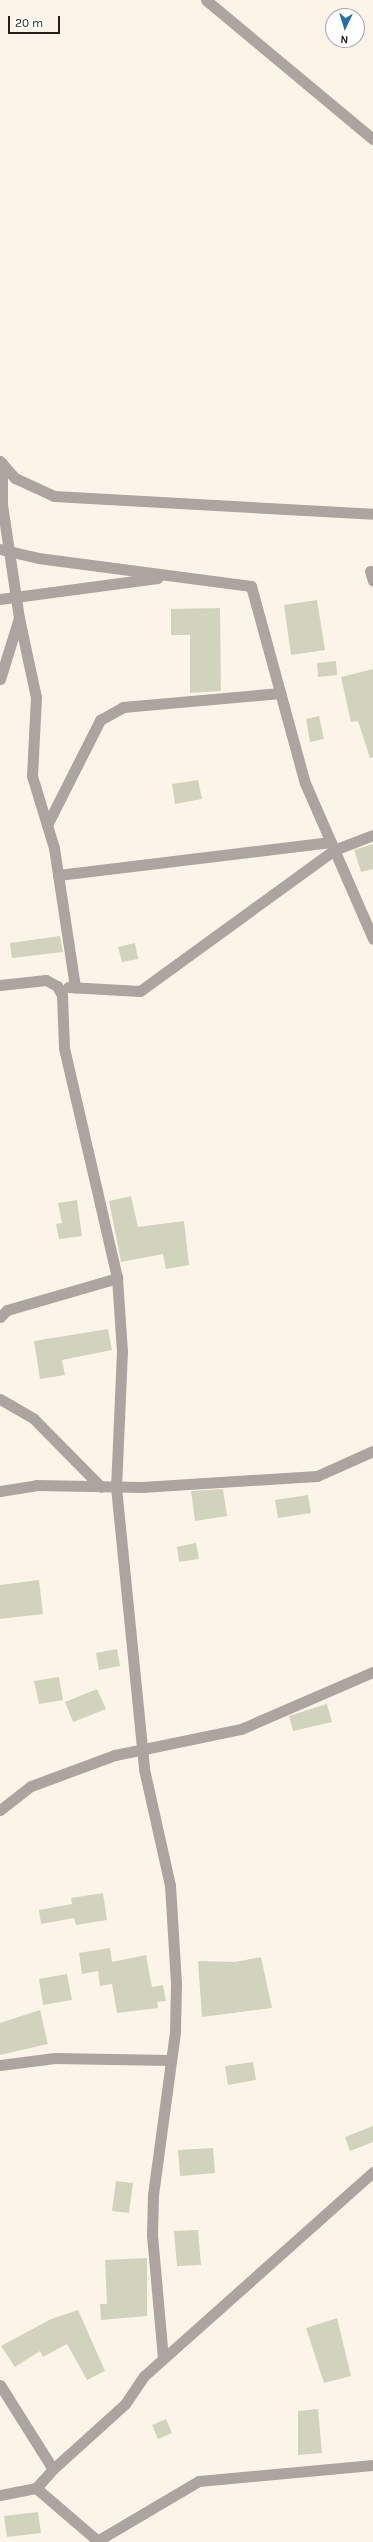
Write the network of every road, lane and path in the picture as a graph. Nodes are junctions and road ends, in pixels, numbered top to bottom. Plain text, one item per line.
1 (206, 0) edge
2 (373, 139) edge
3 (1, 462) edge
4 (373, 514) edge
5 (4, 550) edge
6 (173, 576) junction
7 (16, 597) junction
8 (0, 599) edge
9 (19, 618) junction
10 (0, 679) edge
11 (280, 693) junction
12 (47, 825) junction
13 (373, 836) edge
14 (333, 846) junction
15 (58, 875) junction
16 (373, 939) edge
17 (0, 985) edge
18 (57, 986) junction
19 (75, 987) junction
20 (117, 1278) junction
21 (0, 1317) edge
22 (0, 1399) edge
23 (373, 1452) edge
24 (101, 1486) junction
25 (116, 1487) junction
26 (0, 1492) edge
27 (373, 1672) edge
28 (142, 1749) junction
29 (0, 1810) edge
30 (170, 2060) junction
31 (0, 2065) edge
32 (373, 2172) edge
33 (163, 2359) junction
34 (0, 2385) edge
35 (373, 2464) edge
36 (53, 2468) junction
37 (36, 2488) junction
38 (0, 2495) edge
39 (98, 2541) edge

1 - 2 street
3 - 4 street
3 - 5 street
5 - 6 street
5 - 7 street
6 - 7 street
6 - 11 street
7 - 8 street
7 - 9 street
9 - 10 street
9 - 12 street
11 - 12 street
11 - 14 street
12 - 15 street
13 - 14 street
14 - 15 street
14 - 16 street
14 - 19 street
15 - 19 street
17 - 18 street
18 - 19 street
18 - 20 street
20 - 21 street
20 - 25 street
22 - 24 street
23 - 25 street
24 - 25 street
24 - 26 street
25 - 28 street
27 - 28 street
28 - 29 street
28 - 30 street
30 - 31 street
30 - 33 street
32 - 33 street
33 - 36 street
34 - 36 street
35 - 39 street
36 - 37 street
37 - 38 street
37 - 39 street

